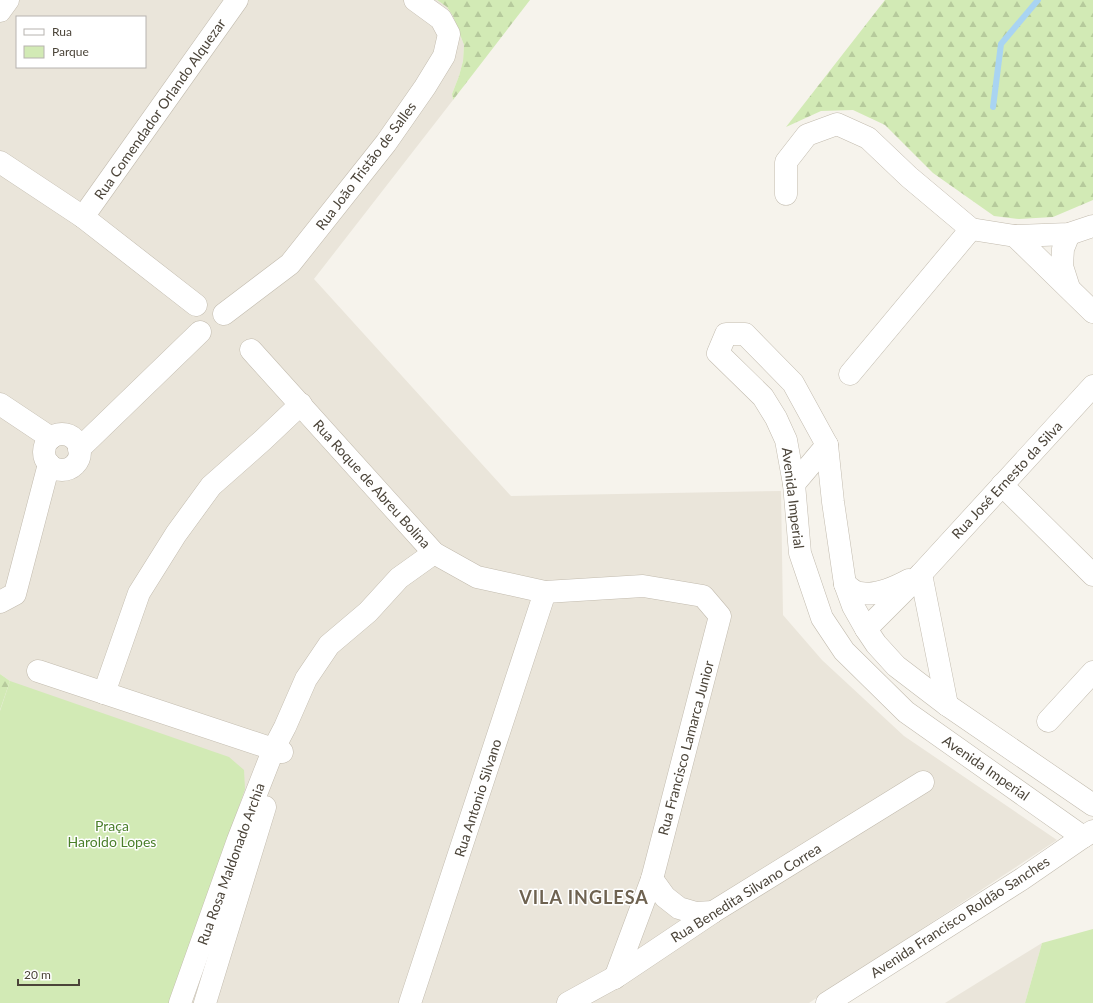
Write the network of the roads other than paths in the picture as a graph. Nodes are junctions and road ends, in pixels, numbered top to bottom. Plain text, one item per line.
1 (8, 0) edge
2 (237, 0) edge
3 (414, 0) edge
4 (0, 11) edge
5 (0, 162) edge
6 (786, 194) dead end
7 (83, 217) junction
8 (1093, 226) edge
9 (971, 229) junction
10 (1069, 234) junction
11 (1015, 236) junction
12 (1069, 288) junction
13 (196, 305) junction
14 (1093, 312) edge
15 (224, 314) junction
16 (200, 332) junction
17 (251, 350) dead end
18 (850, 374) dead end
19 (1093, 386) edge
20 (0, 404) edge
21 (301, 404) junction
22 (51, 438) junction
23 (827, 445) junction
24 (79, 449) junction
25 (49, 464) junction
26 (794, 484) junction
27 (1002, 485) junction
28 (434, 553) junction
29 (920, 574) junction
30 (1093, 575) edge
31 (845, 584) junction
32 (546, 592) junction
33 (0, 602) edge
34 (720, 616) joint
35 (866, 629) junction
36 (38, 671) dead end
37 (1093, 672) edge
38 (104, 693) junction
39 (947, 705) junction
40 (1048, 721) dead end
41 (278, 750) junction
42 (923, 782) dead end
43 (1093, 804) edge
44 (1088, 834) edge
45 (652, 879) junction
46 (712, 912) junction
47 (615, 978) junction
48 (180, 1003) edge
49 (205, 1003) edge
50 (410, 1003) edge
51 (568, 1003) edge
52 (827, 1003) edge

1 - 4 street
2 - 7 street, Rua Comendador Orlando Alquezar
3 - 15 street, Rua João Tristão de Salles
5 - 7 street
6 - 9 street
7 - 13 street
8 - 10 street
9 - 11 street
9 - 18 street
10 - 11 street
10 - 12 street
11 - 12 street
12 - 14 street
13 - 15 street
13 - 16 street
15 - 16 street
16 - 24 street
17 - 21 street, Rua Roque de Abreu Bolina
19 - 27 street, Rua José Ernesto da Silva
20 - 22 street
21 - 28 street, Rua Roque de Abreu Bolina
21 - 38 street
22 - 24 street
22 - 25 street
23 - 26 street
23 - 26 street, Avenida Imperial
23 - 31 street, Avenida Imperial
24 - 25 street
25 - 33 street
26 - 44 street, Avenida Imperial
27 - 29 street, Rua José Ernesto da Silva
27 - 30 street
28 - 32 street, Rua Roque de Abreu Bolina
28 - 41 street, Rua Rosa Maldonado Archia
29 - 31 street, Rua José Ernesto da Silva
29 - 35 street, Rua José Ernesto da Silva
29 - 39 street
31 - 35 street, Avenida Imperial
32 - 34 street, Rua Roque de Abreu Bolina
32 - 50 street, Rua Antonio Silvano
34 - 45 street, Rua Francisco Lamarca Junior
35 - 39 street, Avenida Imperial
36 - 38 street
37 - 40 street
38 - 41 street
39 - 43 street, Avenida Imperial
41 - 48 street, Rua Rosa Maldonado Archia
41 - 49 street, Rua Rosa Maldonado Archia
42 - 46 street, Rua Benedita Silvano Correa
44 - 52 street, Avenida Francisco Roldão Sanches
45 - 46 street
45 - 47 street, Rua Francisco Lamarca Junior
46 - 47 street, Rua Benedita Silvano Correa
47 - 51 street, Rua Benedita Silvano Correa

